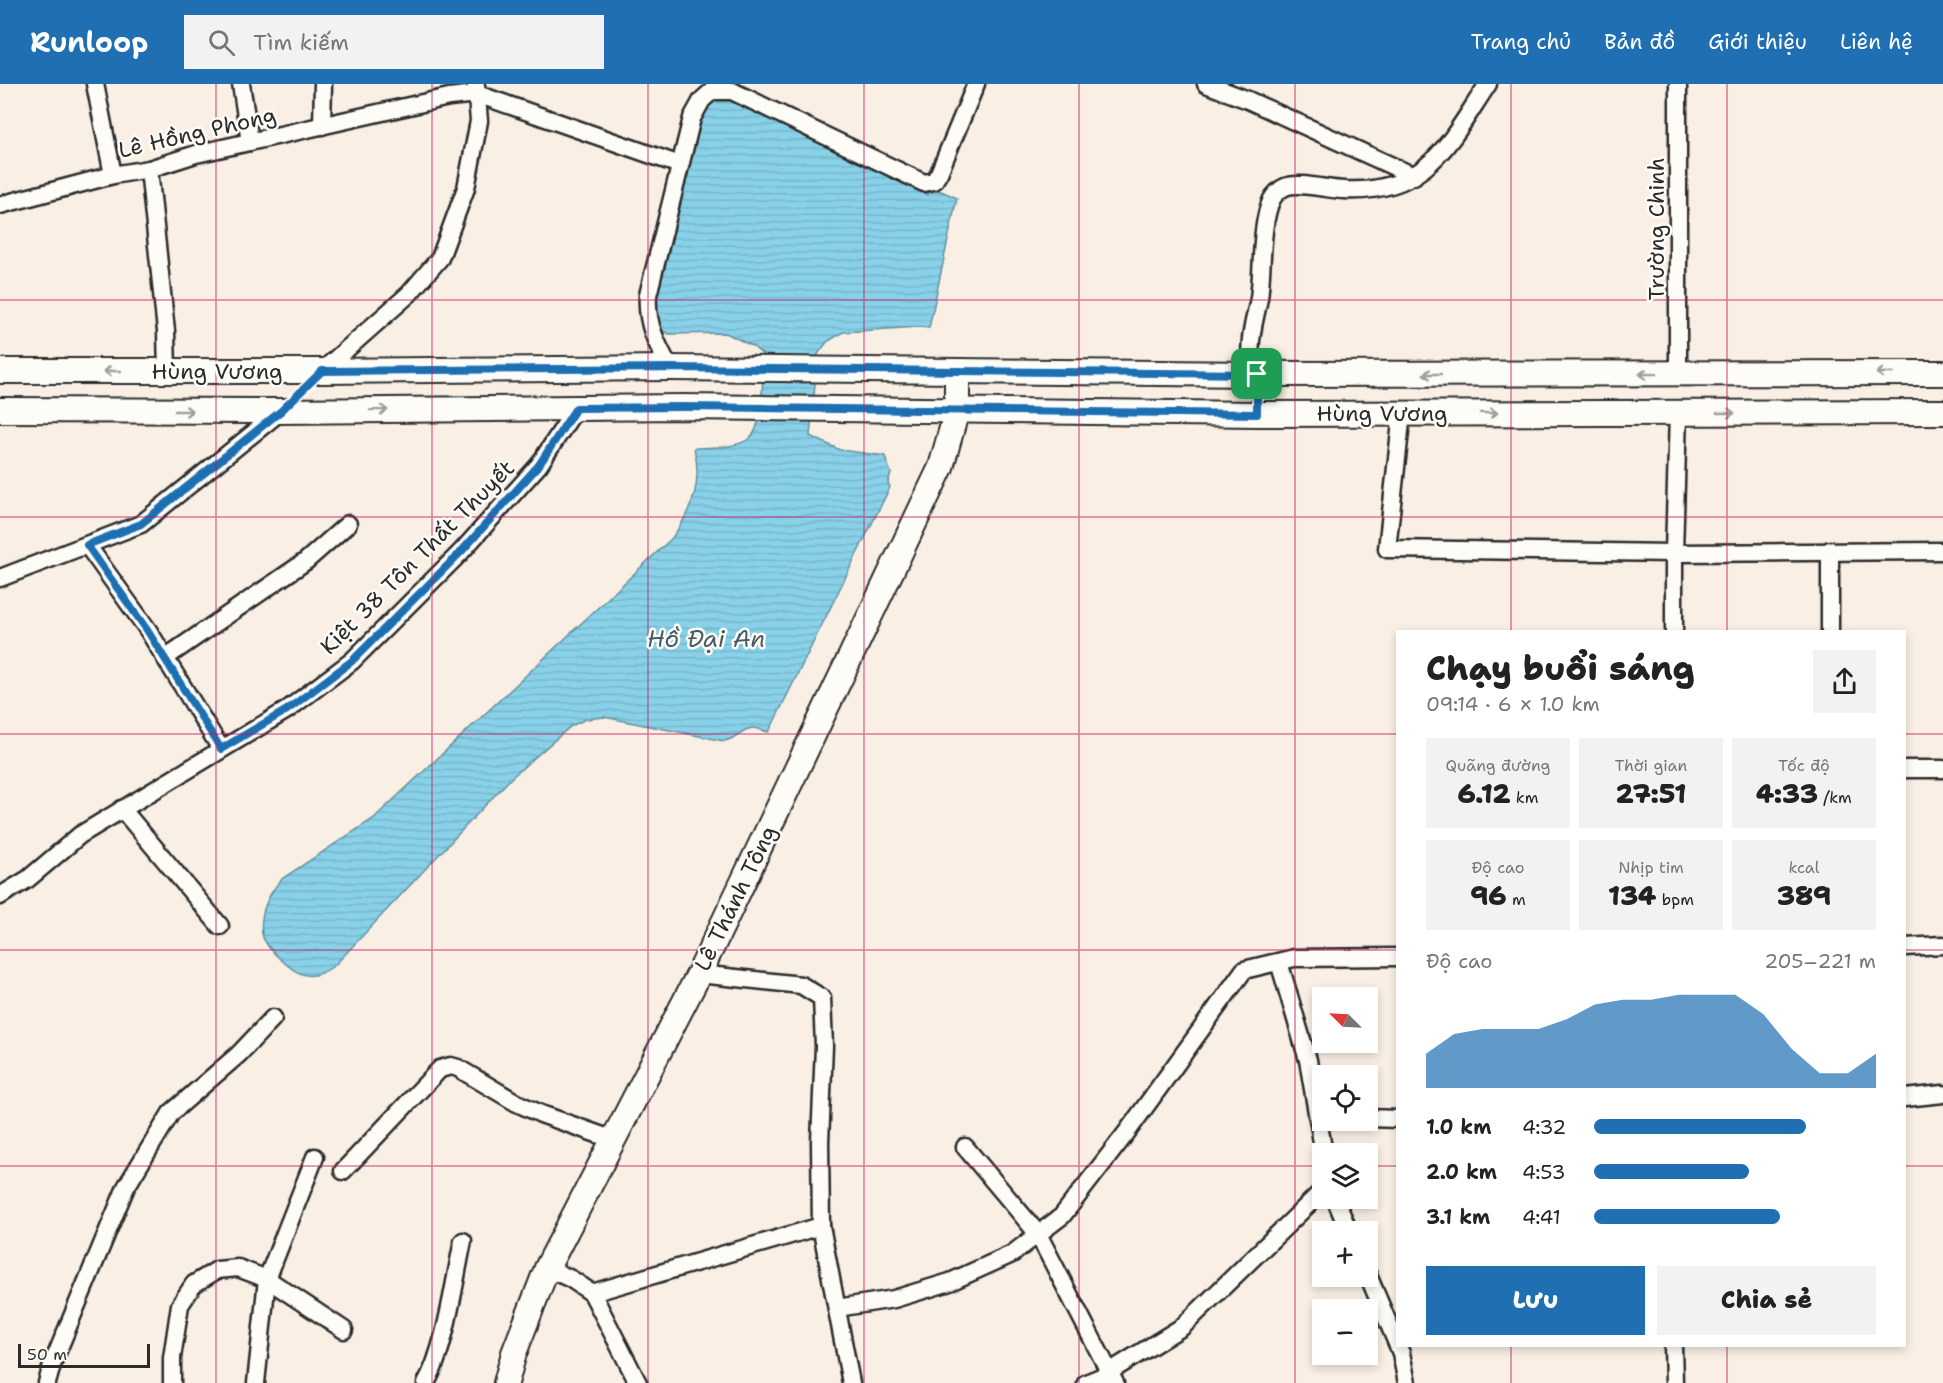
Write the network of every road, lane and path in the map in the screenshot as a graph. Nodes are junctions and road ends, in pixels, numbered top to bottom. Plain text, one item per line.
1 (95, 84) edge
2 (242, 84) edge
3 (323, 84) edge
4 (976, 84) edge
5 (1206, 84) edge
6 (1488, 84) edge
7 (1678, 84) edge
8 (476, 89) edge
9 (322, 126) junction
10 (250, 142) junction
11 (680, 165) junction
12 (149, 169) junction
13 (113, 175) junction
14 (1414, 176) junction
15 (0, 205) edge
16 (670, 368) junction
17 (0, 371) edge
18 (322, 371) junction
19 (957, 371) junction
20 (167, 372) junction
21 (1943, 373) edge
22 (1257, 374) junction
23 (1402, 374) junction
24 (1678, 374) junction
25 (576, 408) junction
26 (0, 410) edge
27 (957, 410) junction
28 (281, 411) junction
29 (1943, 412) edge
30 (1402, 413) junction
31 (1678, 413) junction
32 (1257, 414) junction
33 (348, 524) dead end
34 (87, 545) junction
35 (1830, 550) junction
36 (1943, 551) edge
37 (1674, 553) junction
38 (0, 578) edge
39 (1674, 630) edge
40 (1830, 630) edge
41 (165, 658) junction
42 (221, 749) junction
43 (1906, 769) edge
44 (1943, 769) edge
45 (122, 809) junction
46 (0, 896) edge
47 (220, 926) dead end
48 (1943, 945) edge
49 (1906, 946) edge
50 (1396, 957) edge
51 (1279, 962) junction
52 (699, 974) junction
53 (273, 1018) dead end
54 (1312, 1079) edge
55 (1943, 1094) edge
56 (1906, 1098) edge
57 (1378, 1118) edge
58 (1396, 1119) edge
59 (614, 1140) junction
60 (965, 1147) dead end
61 (315, 1157) dead end
62 (343, 1171) dead end
63 (1312, 1201) edge
64 (821, 1226) junction
65 (1038, 1234) junction
66 (463, 1241) dead end
67 (548, 1268) junction
68 (267, 1279) junction
69 (1373, 1287) edge
70 (592, 1293) junction
71 (837, 1308) junction
72 (344, 1330) dead end
73 (1396, 1341) edge
74 (1398, 1347) edge
75 (1674, 1347) edge
76 (1113, 1377) edge
77 (47, 1383) edge
78 (172, 1383) edge
79 (256, 1383) edge
80 (426, 1383) edge
81 (506, 1383) edge
82 (638, 1383) edge
83 (851, 1383) edge
84 (1086, 1383) edge
85 (1407, 1383) edge
86 (1674, 1383) edge

1 - 13 street
2 - 10 street
3 - 9 street
4 - 11 street
5 - 14 street
6 - 14 street
7 - 24 street, Trường Chinh
8 - 9 street, Lê Hồng Phong
8 - 11 street
8 - 18 street
9 - 10 street, Lê Hồng Phong
10 - 12 street, Lê Hồng Phong
11 - 16 street
12 - 13 street, Lê Hồng Phong
12 - 20 street
13 - 15 street, Lê Hồng Phong
14 - 22 street
16 - 18 main road, Hùng Vương
16 - 19 main road, Hùng Vương
20 -> 17 main road, Hùng Vương
18 - 20 main road, Hùng Vương
18 - 28 main road
19 - 22 main road, Hùng Vương
19 - 27 main road, Lê Thánh Tông
21 -> 24 main road, Hùng Vương
22 - 23 main road, Hùng Vương
22 - 32 main road
24 -> 23 main road, Hùng Vương
23 - 30 main road
24 - 31 main road
25 - 27 main road, Hùng Vương
28 -> 25 main road, Hùng Vương
25 - 42 street, Kiệt 38 Tôn Thất Thuyết
26 -> 28 main road, Hùng Vương
27 - 32 main road, Hùng Vương
27 - 52 main road, Lê Thánh Tông
28 - 34 street
31 -> 29 main road, Hùng Vương
30 -> 31 main road, Hùng Vương
30 - 32 main road, Hùng Vương
30 - 37 street
31 - 37 street
33 - 41 street
34 - 38 street
34 - 41 street
35 - 36 street
35 - 37 street
35 - 40 street
37 - 39 street
41 - 42 street
42 - 45 street, Kiệt 38 Tôn Thất Thuyết
43 - 44 street
45 - 46 street, Kiệt 38 Tôn Thất Thuyết
45 - 47 street
48 - 49 street
50 - 51 street
51 - 54 street
51 - 65 street
52 - 59 main road, Lê Thánh Tông
52 - 64 street
53 - 77 street
55 - 56 street
57 - 58 street
59 - 62 street
59 - 67 main road, Lê Thánh Tông
60 - 65 street
61 - 68 street
63 - 76 street
64 - 70 street
64 - 71 street
65 - 71 street
65 - 76 street
66 - 80 street
67 - 70 street
67 - 81 main road, Lê Thánh Tông
68 - 72 street
68 - 78 street
68 - 79 street
69 - 73 street
70 - 82 street
71 - 83 street
74 - 85 street
75 - 86 street
76 - 84 street

